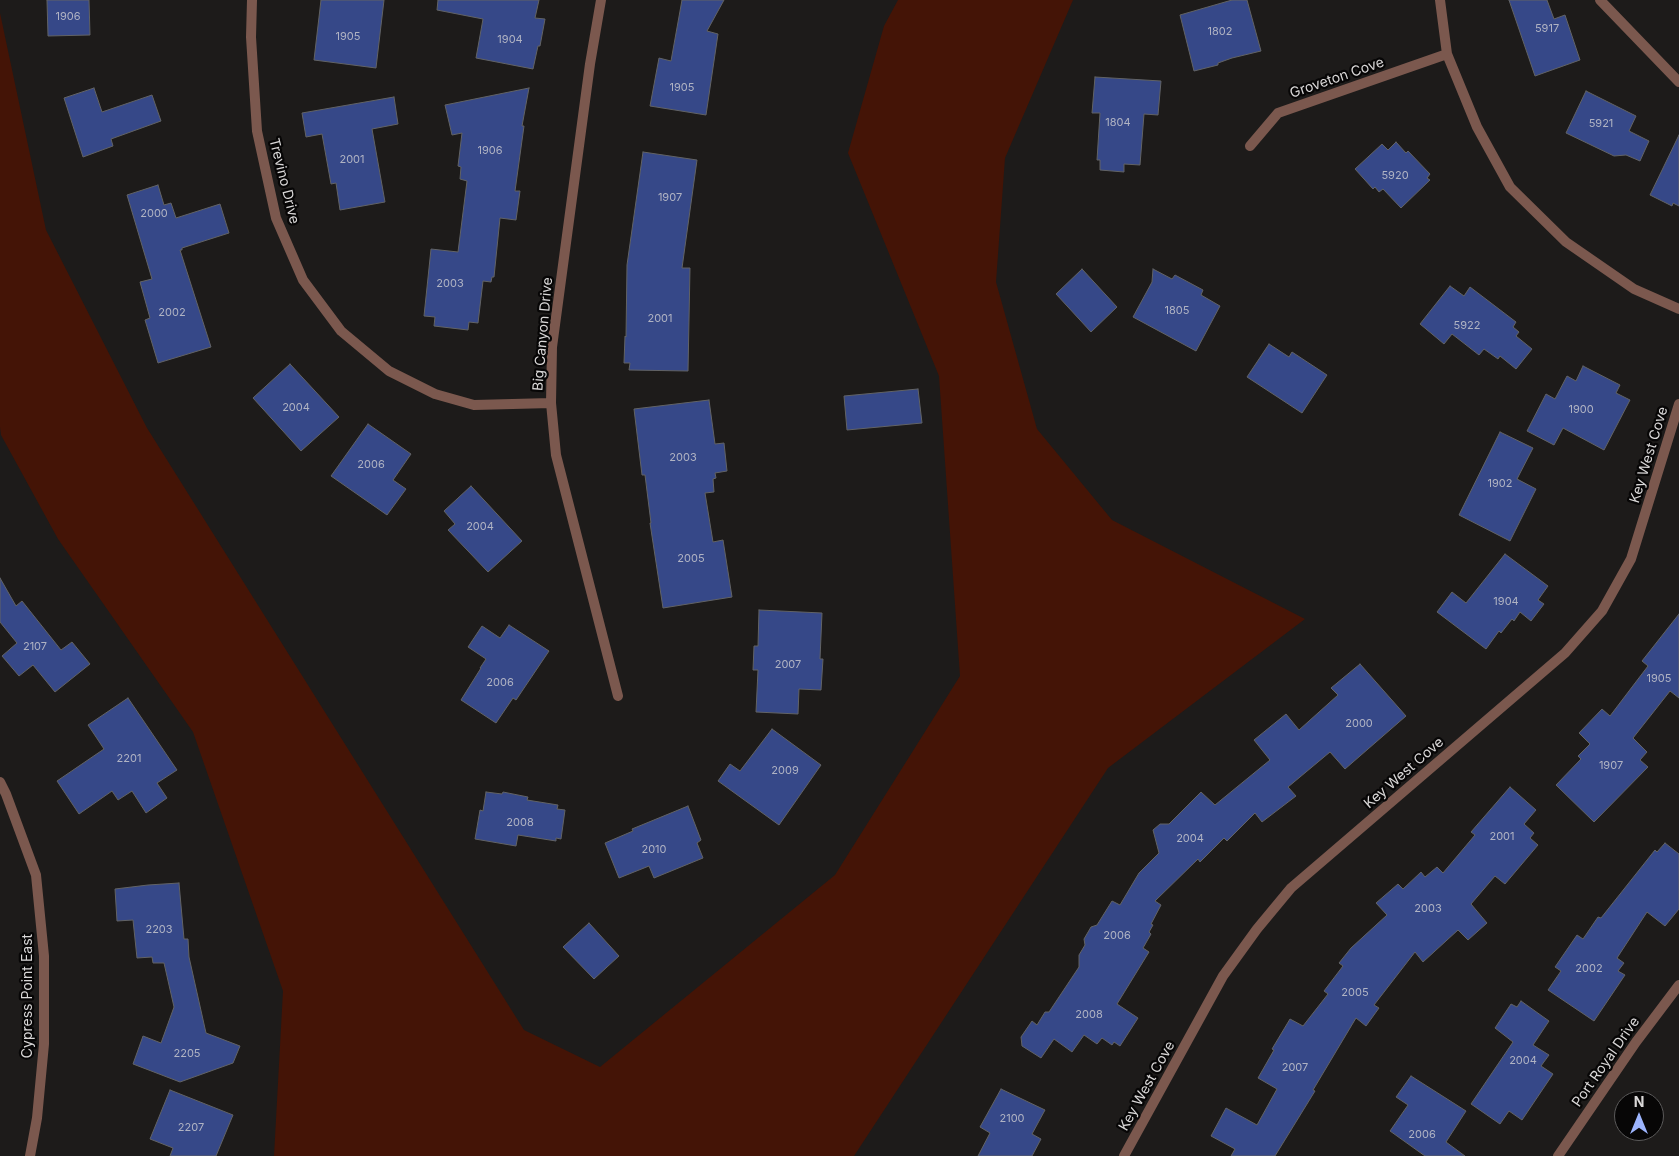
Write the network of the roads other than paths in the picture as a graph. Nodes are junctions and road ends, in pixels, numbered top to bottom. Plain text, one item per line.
1 (252, 0) edge
2 (600, 0) edge
3 (1440, 0) edge
4 (1600, 0) edge
5 (1447, 54) junction
6 (1679, 82) edge
7 (1250, 146) dead end
8 (1679, 309) edge
9 (551, 403) junction
10 (1679, 404) edge
11 (618, 696) dead end
12 (0, 782) edge
13 (1679, 985) edge
14 (30, 1156) edge
15 (1124, 1156) edge
16 (1558, 1156) edge

1 - 9 street, Trevino Drive
2 - 9 street, Big Canyon Drive
3 - 5 street
4 - 6 street
5 - 7 street, Groveton Cove
5 - 8 street
9 - 11 street, Big Canyon Drive
10 - 15 street, Key West Cove
12 - 14 street, Cypress Point East
13 - 16 street, Port Royal Drive

